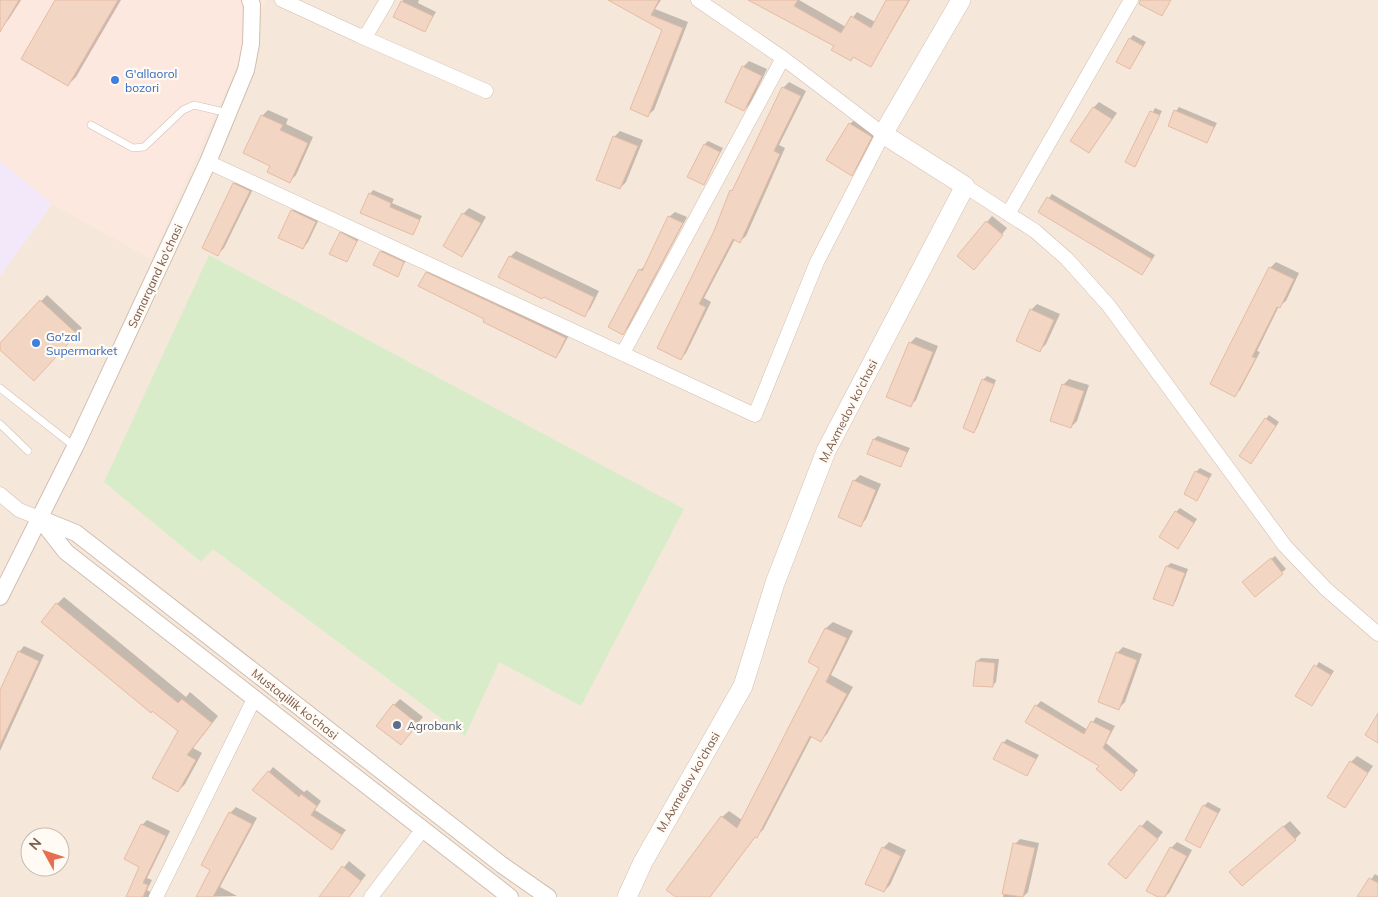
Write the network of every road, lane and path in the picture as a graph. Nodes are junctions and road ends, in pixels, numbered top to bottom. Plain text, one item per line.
1 (282, 0) edge
2 (387, 0) edge
3 (698, 0) edge
4 (961, 0) edge
5 (1130, 0) edge
6 (252, 2) edge
7 (360, 36) junction
8 (783, 58) junction
9 (486, 90) dead end
10 (228, 113) junction
11 (91, 125) dead end
12 (888, 137) junction
13 (208, 162) junction
14 (965, 186) junction
15 (1008, 214) junction
16 (623, 354) junction
17 (0, 388) edge
18 (0, 424) edge
19 (75, 447) junction
20 (28, 451) dead end
21 (0, 494) edge
22 (39, 518) junction
23 (0, 598) edge
24 (1378, 634) edge
25 (254, 699) junction
26 (423, 829) junction
27 (156, 897) edge
28 (371, 897) edge
29 (510, 897) edge
30 (548, 897) edge
31 (627, 897) edge

1 - 7 street
2 - 7 street
3 - 8 street
4 - 12 main road
5 - 15 street
6 - 10 street, Samarqand ko'chasi
7 - 9 street
8 - 12 street
8 - 16 street
10 - 11 lane
10 - 13 street, Samarqand ko'chasi
12 - 14 main road
12 - 16 street
13 - 16 street
13 - 19 street, Samarqand ko'chasi
14 - 15 street
14 - 31 main road, M.Axmedov ko'chasi
15 - 24 street
17 - 19 lane
18 - 20 lane
19 - 22 street, Samarqand ko'chasi
21 - 22 street, Mustaqillik ko’chasi
22 - 23 street, Samarqand ko'chasi
22 - 25 street, Mustaqillik ko’chasi
22 - 30 street, Mustaqillik ko’chasi
25 - 26 street, Mustaqillik ko’chasi
25 - 27 street
26 - 28 street
26 - 29 street, Mustaqillik ko’chasi

